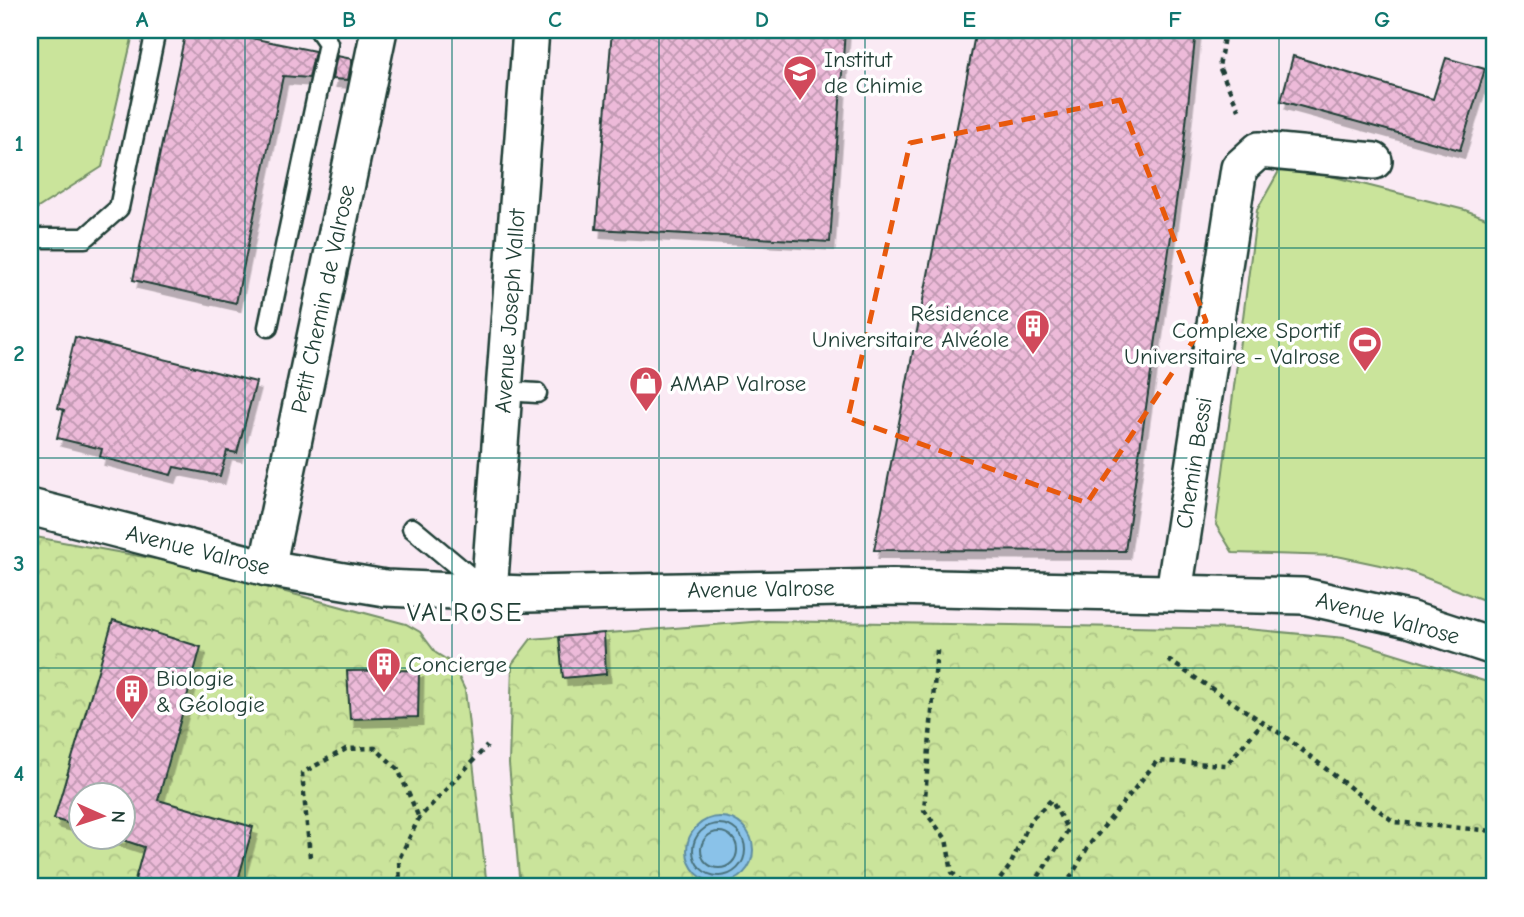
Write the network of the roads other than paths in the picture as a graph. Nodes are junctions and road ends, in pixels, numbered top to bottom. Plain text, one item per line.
1 (156, 30) edge
2 (318, 30) edge
3 (379, 30) edge
4 (531, 30) edge
5 (1374, 161) dead end
6 (30, 238) edge
7 (268, 327) dead end
8 (30, 507) edge
9 (412, 528) dead end
10 (267, 568) junction
11 (489, 592) junction
12 (1174, 592) junction
13 (1494, 647) edge

1 - 6 lane
2 - 7 lane
3 - 10 street, Petit Chemin de Valrose
4 - 11 street, Avenue Joseph Vallot
5 - 12 street, Chemin Bessi
8 - 10 street, Avenue Valrose
9 - 11 lane
10 - 11 street, Avenue Valrose
11 - 12 street, Avenue Valrose
12 - 13 street, Avenue Valrose

